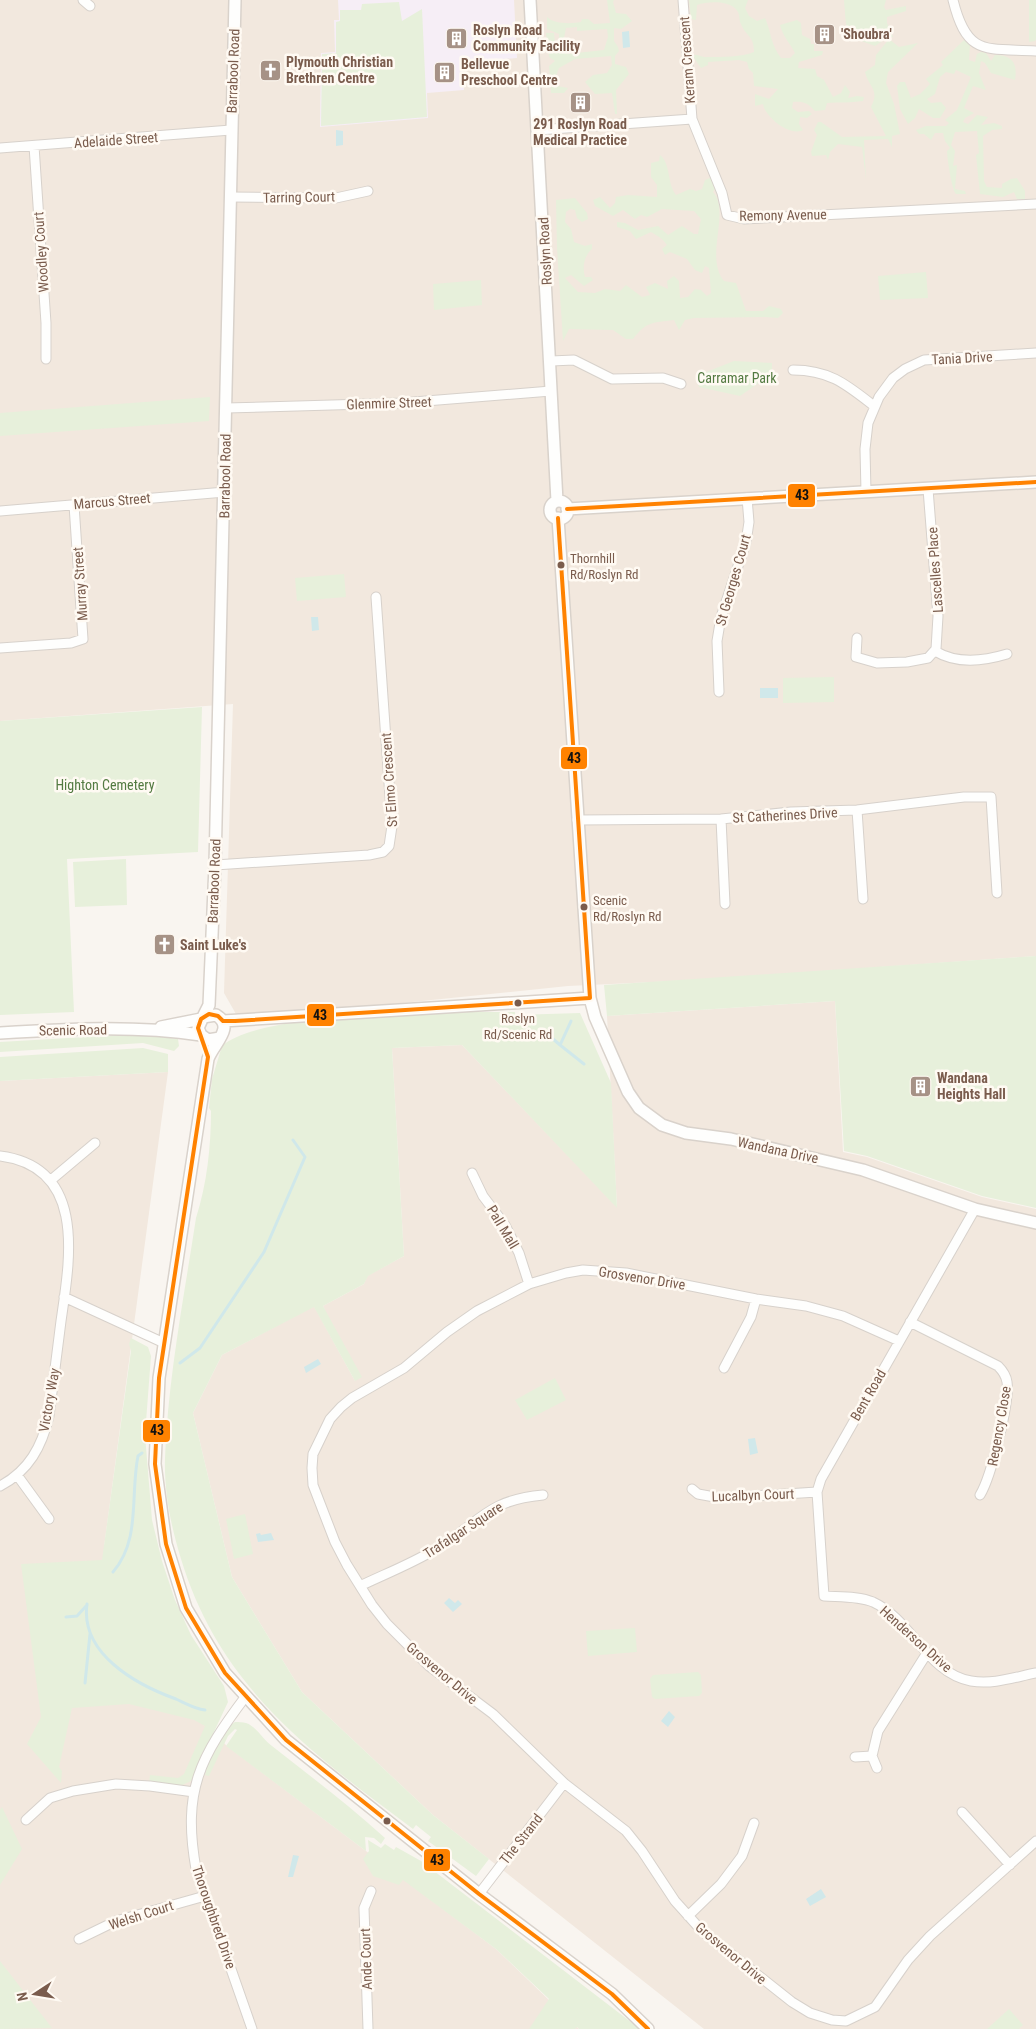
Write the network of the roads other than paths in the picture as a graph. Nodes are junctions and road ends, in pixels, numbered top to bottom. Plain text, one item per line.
1 (235, 0) edge
2 (530, 0) edge
3 (683, 0) edge
4 (953, 0) edge
5 (1036, 51) edge
6 (692, 119) junction
7 (231, 130) junction
8 (538, 130) junction
9 (34, 146) junction
10 (0, 148) edge
11 (368, 191) dead end
12 (230, 197) junction
13 (1036, 204) edge
14 (1036, 353) edge
15 (46, 359) dead end
16 (551, 361) junction
17 (793, 370) dead end
18 (681, 384) dead end
19 (551, 391) junction
20 (874, 406) junction
21 (226, 408) junction
22 (1036, 482) edge
23 (928, 489) junction
24 (225, 492) junction
25 (866, 492) junction
26 (747, 498) junction
27 (557, 501) junction
28 (74, 505) junction
29 (567, 509) junction
30 (0, 511) edge
31 (558, 518) junction
32 (376, 597) dead end
33 (857, 638) dead end
34 (0, 648) edge
35 (935, 651) junction
36 (1007, 654) dead end
37 (719, 692) dead end
38 (857, 810) junction
39 (721, 819) junction
40 (577, 820) junction
41 (215, 865) junction
42 (997, 893) dead end
43 (863, 899) dead end
44 (725, 904) dead end
45 (211, 952) junction
46 (590, 998) junction
47 (202, 1018) junction
48 (222, 1019) junction
49 (255, 1019) junction
50 (146, 1029) junction
51 (0, 1033) edge
52 (202, 1036) junction
53 (221, 1037) junction
54 (208, 1057) junction
55 (95, 1144) dead end
56 (0, 1156) edge
57 (472, 1173) dead end
58 (51, 1180) junction
59 (974, 1209) junction
60 (1036, 1223) edge
61 (529, 1284) junction
62 (64, 1297) junction
63 (756, 1300) junction
64 (910, 1322) junction
65 (899, 1341) junction
66 (164, 1343) junction
67 (724, 1368) dead end
68 (17, 1475) junction
69 (0, 1486) edge
70 (692, 1489) dead end
71 (817, 1492) junction
72 (543, 1495) dead end
73 (980, 1495) dead end
74 (49, 1519) dead end
75 (360, 1586) junction
76 (824, 1596) joint
77 (927, 1653) junction
78 (1036, 1673) edge
79 (246, 1696) junction
80 (872, 1756) junction
81 (855, 1758) dead end
82 (877, 1768) dead end
83 (564, 1783) junction
84 (194, 1792) junction
85 (962, 1812) dead end
86 (26, 1820) dead end
87 (754, 1823) dead end
88 (1036, 1841) edge
89 (1010, 1865) junction
90 (371, 1891) dead end
91 (478, 1894) junction
92 (205, 1896) junction
93 (688, 1916) junction
94 (79, 1939) dead end
95 (847, 2025) edge
96 (252, 2029) edge
97 (368, 2029) edge
98 (648, 2029) edge

1 - 7 main road, Barrabool Road
2 - 8 main road, Roslyn Road
3 - 6 street, Keram Crescent
4 - 5 street
6 - 8 street
6 - 13 street, Remony Avenue
7 - 9 street, Adelaide Street
7 - 12 main road, Barrabool Road
8 - 16 main road, Roslyn Road
9 - 10 street, Adelaide Street
9 - 15 street, Woodley Court
11 - 12 street, Tarring Court
12 - 21 main road, Barrabool Road
14 - 20 street, Tania Drive
16 - 18 street
16 - 19 main road, Roslyn Road
17 - 20 street
19 - 21 street, Glenmire Street
19 - 27 main road, Roslyn Road
20 - 25 street, Tania Drive
21 - 24 main road, Barrabool Road
22 - 23 main road
23 - 25 main road
23 - 35 street, Lascelles Place
24 - 28 street, Marcus Street
24 - 41 main road, Barrabool Road
25 - 26 main road
26 - 29 main road
26 - 37 street, St Georges Court
27 - 29 main road
27 - 31 main road
28 - 30 street, Marcus Street
28 - 34 street, Murray Street
29 - 31 main road
31 - 40 main road
32 - 41 street, St Elmo Crescent
33 - 35 street
35 - 36 street
38 - 39 street, St Catherines Drive
38 - 42 street, St Catherines Drive
38 - 43 street
39 - 40 street, St Catherines Drive
39 - 44 street
40 - 46 main road
41 - 45 main road, Barrabool Road
45 - 47 main road, Barrabool Road
45 - 48 main road, Barrabool Road
46 - 49 main road
46 - 59 main road, Wandana Drive
47 - 48 main road
47 - 50 main road, Scenic Road
47 - 52 main road
48 - 49 main road
48 - 53 main road
49 - 53 main road
50 - 51 main road, Scenic Road
50 - 52 main road, Scenic Road
52 - 53 main road
52 - 54 main road
53 - 54 main road
54 - 66 main road
55 - 58 street
56 - 58 street, Victory Way
57 - 61 street, Pall Mall
58 - 62 street, Victory Way
59 - 60 main road, Wandana Drive
59 - 64 street, Bent Road
61 - 63 street, Grosvenor Drive
61 - 75 street, Grosvenor Drive
62 - 66 street
62 - 68 street, Victory Way
63 - 65 street, Grosvenor Drive
63 - 67 street
64 - 65 street, Bent Road
64 - 73 street, Regency Close
65 - 71 street, Bent Road
66 - 79 main road
68 - 69 street, Victory Way
68 - 74 street
70 - 71 street, Lucalbyn Court
71 - 76 street, Bent Road
72 - 75 street, Trafalgar Square
75 - 83 street, Grosvenor Drive
76 - 77 street, Henderson Drive
77 - 78 street, Henderson Drive
77 - 80 street
79 - 84 street, Thoroughbred Drive
79 - 91 main road
80 - 81 street
80 - 82 street
83 - 91 street, The Strand
83 - 93 street, Grosvenor Drive
84 - 86 street
84 - 92 street, Thoroughbred Drive
85 - 89 street
87 - 93 street
88 - 89 street, Grosvenor Drive
89 - 95 street, Grosvenor Drive
90 - 97 street, Ande Court
91 - 98 main road
92 - 94 street, Welsh Court
92 - 96 street, Thoroughbred Drive
93 - 95 street, Grosvenor Drive

